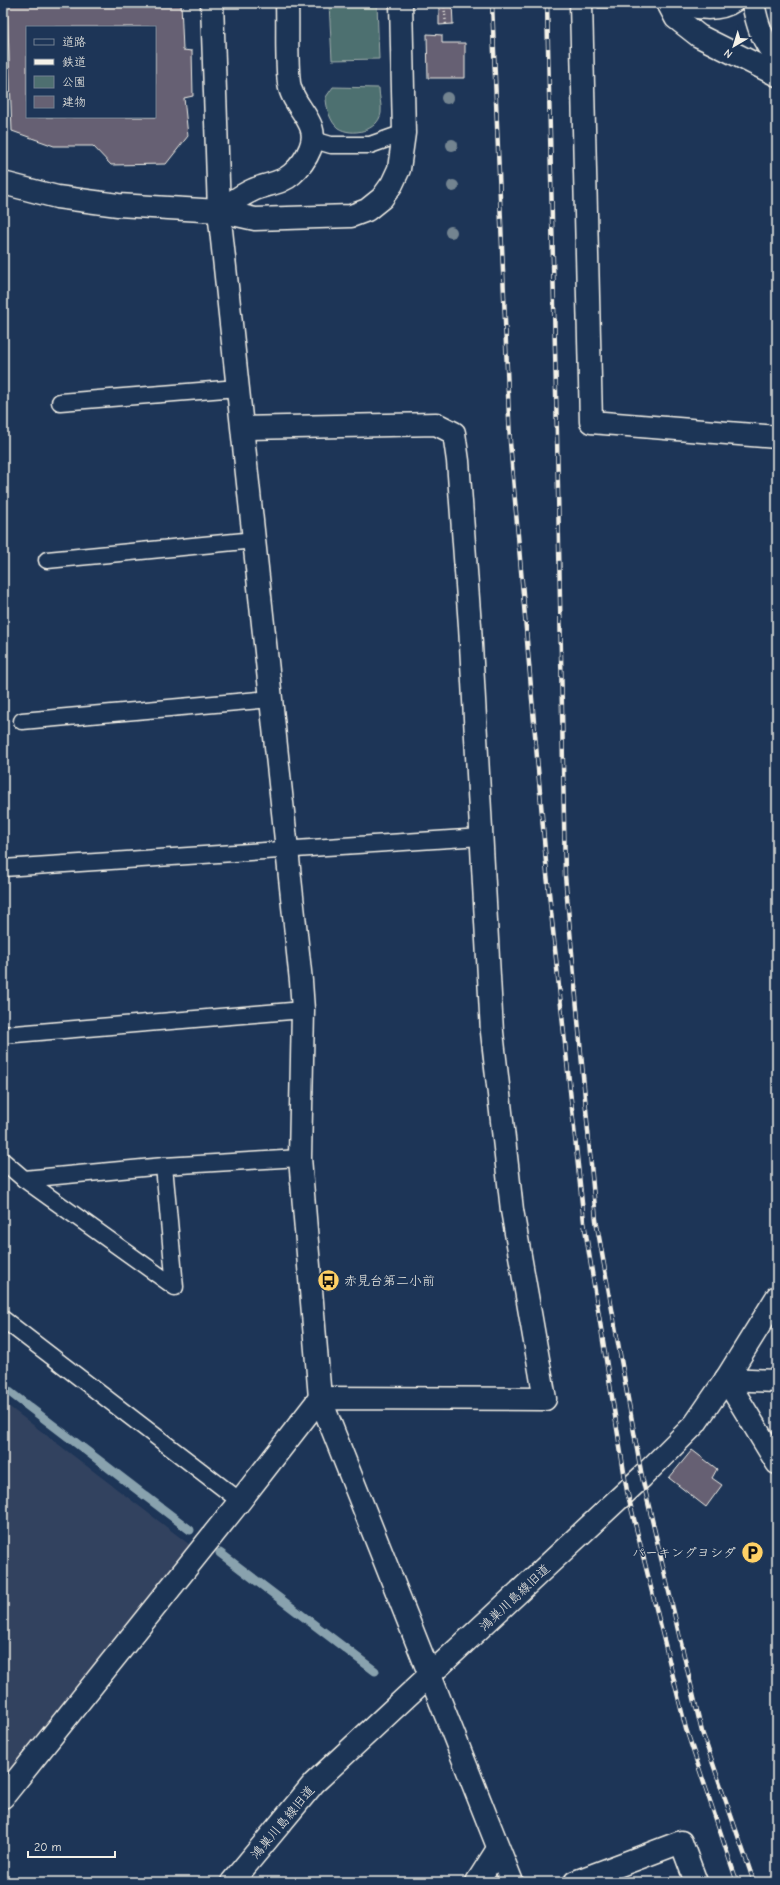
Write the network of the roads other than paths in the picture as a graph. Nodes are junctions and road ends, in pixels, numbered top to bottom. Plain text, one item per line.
1 (212, 3) edge
2 (287, 3) edge
3 (401, 3) edge
4 (581, 3) edge
5 (668, 3) edge
6 (675, 3) edge
7 (736, 3) edge
8 (753, 3) edge
9 (777, 57) edge
10 (777, 75) edge
11 (404, 133) junction
12 (314, 140) junction
13 (3, 183) edge
14 (219, 211) junction
15 (238, 388) junction
16 (60, 402) dead end
17 (243, 428) junction
18 (777, 437) edge
19 (255, 540) junction
20 (47, 560) dead end
21 (271, 698) junction
22 (22, 721) dead end
23 (481, 838) junction
24 (287, 851) junction
25 (3, 868) edge
26 (303, 1010) junction
27 (3, 1036) edge
28 (300, 1158) junction
29 (3, 1161) edge
30 (164, 1166) junction
31 (24, 1179) junction
32 (777, 1296) edge
33 (3, 1319) edge
34 (726, 1379) junction
35 (777, 1381) edge
36 (320, 1398) junction
37 (777, 1463) edge
38 (240, 1501) junction
39 (429, 1677) junction
40 (3, 1797) edge
41 (498, 1849) junction
42 (232, 1882) edge
43 (477, 1882) edge
44 (512, 1882) edge
45 (575, 1882) edge
46 (696, 1882) edge

1 - 14 street
2 - 12 street
3 - 11 street
4 - 18 street
5 - 10 street
6 - 7 lane
8 - 9 street
11 - 12 lane
11 - 14 street
12 - 14 street
13 - 14 street
14 - 15 street
15 - 16 lane
15 - 17 street
17 - 19 street
17 - 23 street
19 - 20 lane
19 - 21 street
21 - 22 lane
21 - 24 street
23 - 24 lane
23 - 36 street
24 - 25 lane
24 - 26 street
26 - 27 lane
26 - 28 street
28 - 30 lane
28 - 36 street
29 - 31 lane
30 - 31 lane
30 - 31 lane
32 - 34 street, 鴻巣川島線旧道
33 - 38 lane
34 - 35 street
34 - 37 street
34 - 39 street, 鴻巣川島線旧道
36 - 38 street
36 - 39 street
38 - 40 street
39 - 41 street
39 - 42 street, 鴻巣川島線旧道
41 - 43 street
41 - 44 street
45 - 46 street

